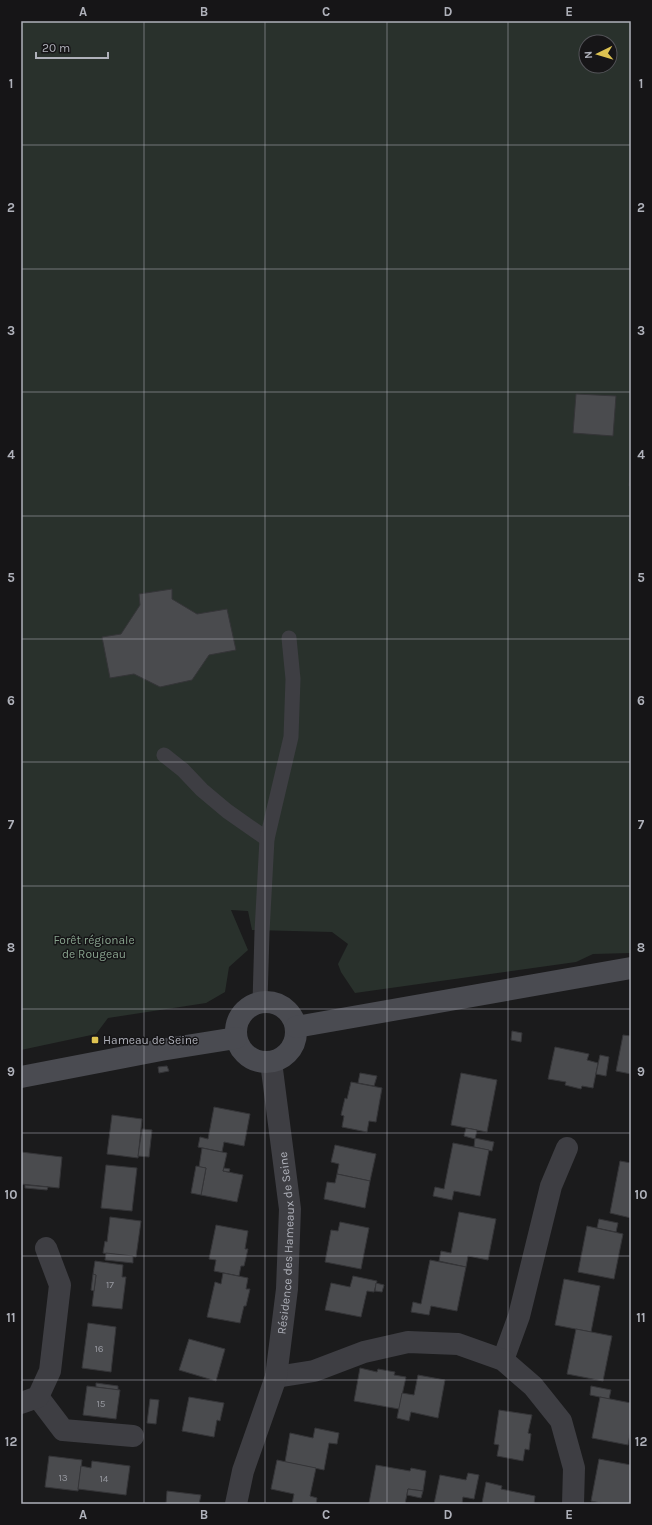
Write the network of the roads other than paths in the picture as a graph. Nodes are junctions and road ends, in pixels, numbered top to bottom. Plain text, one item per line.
1 (289, 638) dead end
2 (164, 755) dead end
3 (267, 839) junction
4 (631, 968) edge
5 (260, 1002) junction
6 (296, 1027) junction
7 (236, 1038) junction
8 (271, 1062) junction
9 (21, 1077) edge
10 (567, 1148) dead end
11 (46, 1248) dead end
12 (503, 1360) junction
13 (276, 1377) junction
14 (30, 1400) edge
15 (133, 1436) dead end
16 (236, 1504) edge
17 (572, 1504) edge

1 - 3 lane
2 - 3 lane
3 - 5 lane
4 - 6 street
5 - 6 street
5 - 7 street
6 - 8 street
7 - 8 street
7 - 9 street
8 - 13 street, Résidence des Hameaux de Seine
10 - 12 street
11 - 14 street
12 - 13 street
12 - 17 street
13 - 16 street, Résidence des Hameaux de Seine
14 - 15 street

